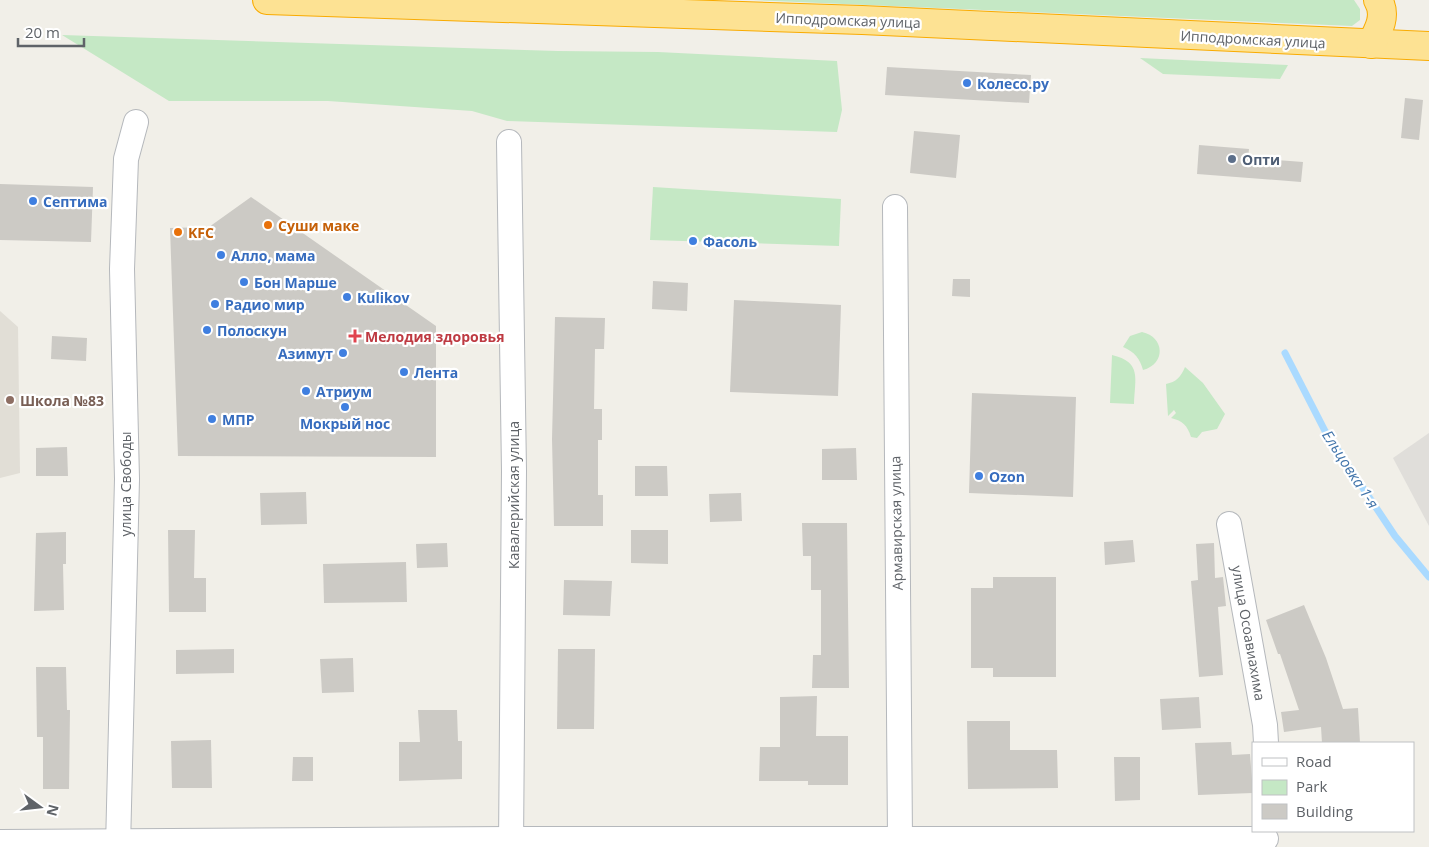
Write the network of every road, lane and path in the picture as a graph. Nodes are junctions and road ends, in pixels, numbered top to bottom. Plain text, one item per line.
1 (267, 0) edge
2 (1378, 0) edge
3 (1371, 44) junction
4 (1429, 46) edge
5 (136, 122) dead end
6 (509, 142) dead end
7 (895, 207) dead end
8 (1229, 524) dead end
9 (1266, 742) edge
10 (1268, 839) edge
11 (892, 841) edge
12 (0, 842) edge
13 (511, 843) edge
14 (118, 845) edge

1 - 3 highway, Ипподромская улица
2 - 3 highway
3 - 4 highway, Ипподромская улица
5 - 14 street, улица Свободы
6 - 13 street, Кавалерийская улица
7 - 11 street, Армавирская улица
8 - 9 street, улица Осоавиахима
10 - 11 street
11 - 13 street
12 - 14 street
13 - 14 street

